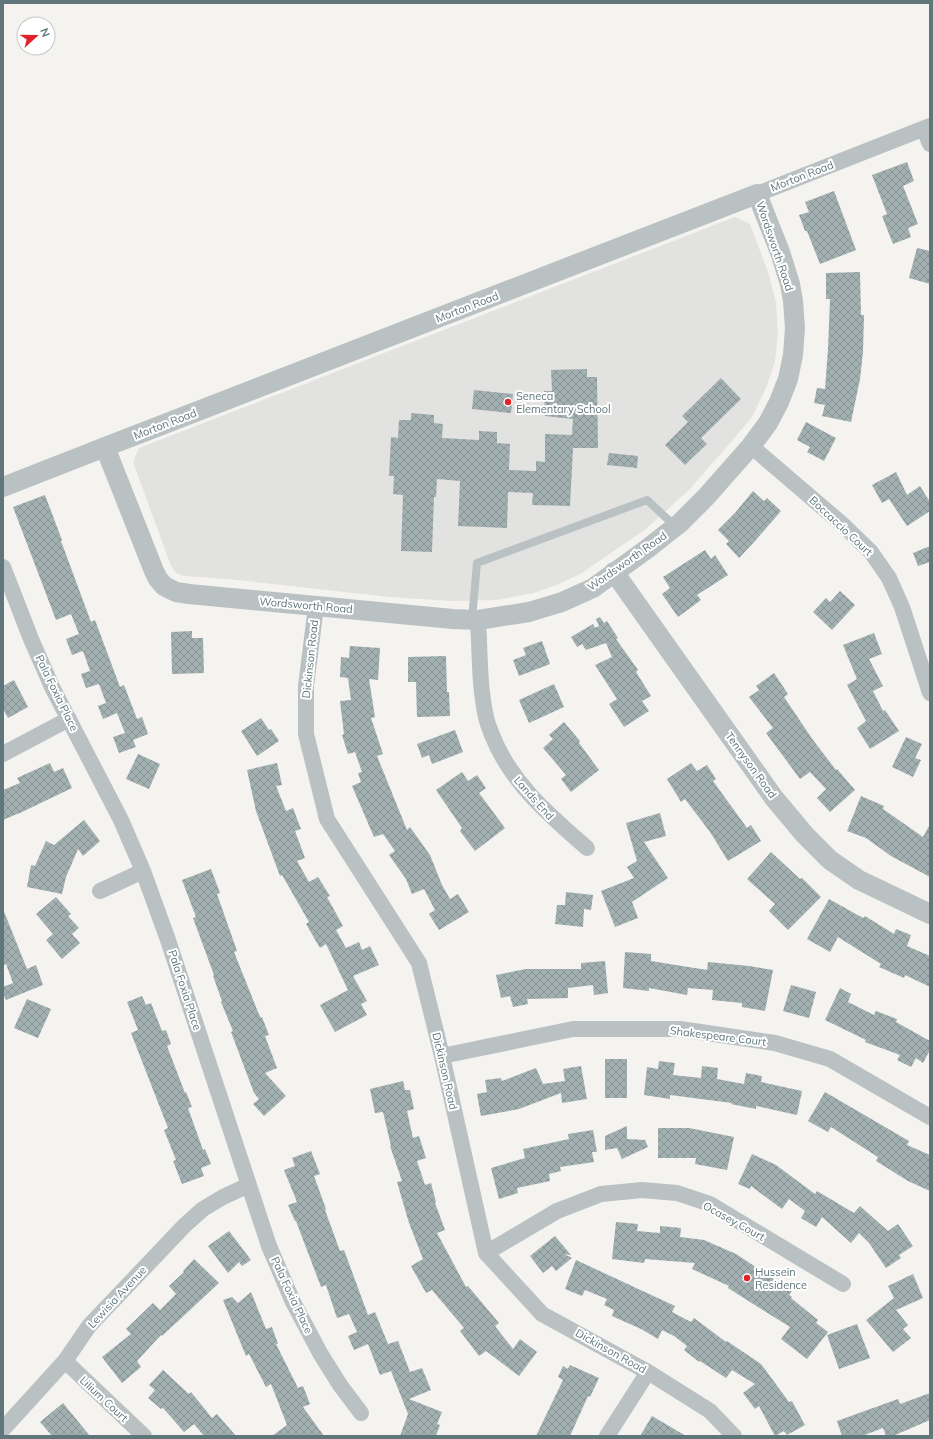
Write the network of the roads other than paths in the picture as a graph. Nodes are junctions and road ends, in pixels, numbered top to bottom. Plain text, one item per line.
1 (927, 128) edge
2 (930, 144) edge
3 (757, 194) junction
4 (751, 446) junction
5 (105, 447) junction
6 (3, 487) edge
7 (675, 527) junction
8 (614, 572) junction
9 (4, 576) edge
10 (316, 606) junction
11 (475, 620) junction
12 (930, 693) edge
13 (69, 719) junction
14 (3, 754) edge
15 (587, 848) dead end
16 (144, 871) junction
17 (100, 891) dead end
18 (930, 914) edge
19 (442, 1056) junction
20 (930, 1117) edge
21 (248, 1185) junction
22 (486, 1253) junction
23 (843, 1284) dead end
24 (64, 1361) junction
25 (648, 1372) junction
26 (361, 1413) dead end
27 (3, 1429) edge
28 (144, 1436) edge
29 (607, 1436) edge
30 (734, 1436) edge

1 - 2 street
1 - 3 street, Morton Road
3 - 4 street, Wordsworth Road
3 - 5 street, Morton Road
4 - 7 street, Wordsworth Road
4 - 12 street, Boccaccio Court
5 - 6 street, Morton Road
5 - 10 street, Wordsworth Road
7 - 8 street, Wordsworth Road
7 - 11 lane
8 - 11 street, Wordsworth Road
8 - 18 street, Tennyson Road
9 - 13 street, Pala Foxia Place
10 - 11 street, Wordsworth Road
10 - 19 street, Dickinson Road
11 - 15 street, Lands End
13 - 14 street
13 - 16 street, Pala Foxia Place
16 - 17 street
16 - 21 street, Pala Foxia Place
19 - 20 street, Shakespeare Court
19 - 22 street, Dickinson Road
21 - 24 street, Lewisia Avenue
21 - 26 street, Pala Foxia Place
22 - 23 street, Ocasey Court
22 - 25 street, Dickinson Road
24 - 27 street, Lewisia Avenue
24 - 28 street, Lilium Court
25 - 29 street
25 - 30 street, Dickinson Road

